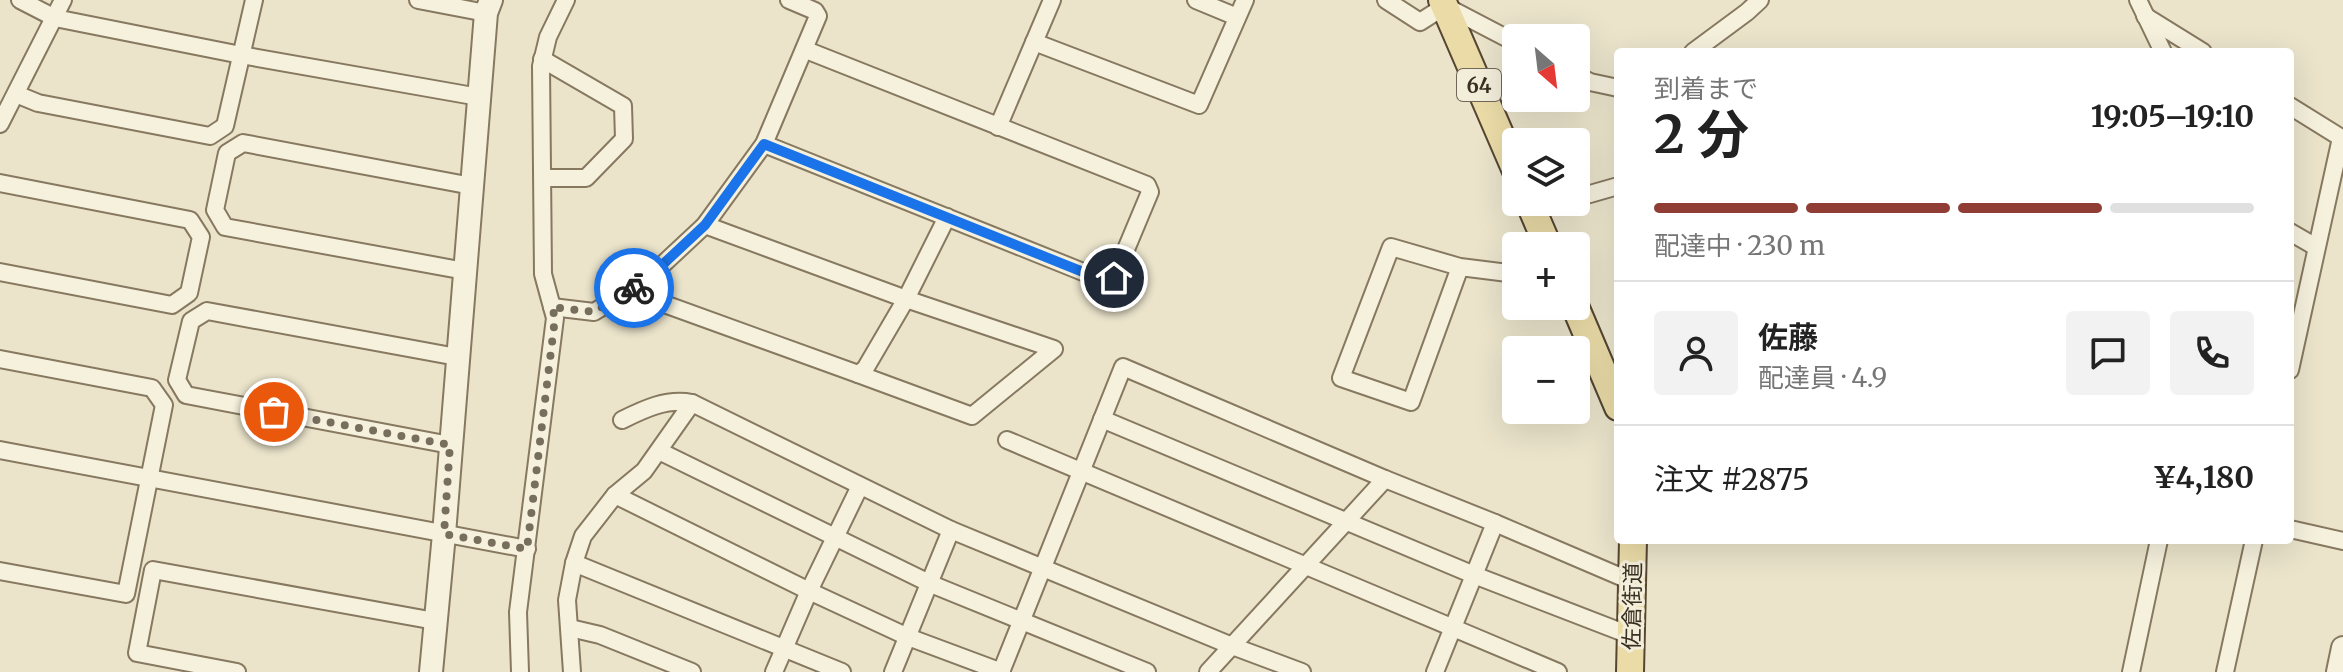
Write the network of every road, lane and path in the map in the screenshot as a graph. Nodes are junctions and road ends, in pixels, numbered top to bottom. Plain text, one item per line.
1 (20, 0) edge
2 (63, 0) edge
3 (254, 0) edge
4 (418, 0) edge
5 (566, 0) edge
6 (789, 0) edge
7 (1052, 0) edge
8 (1196, 0) edge
9 (1245, 0) edge
10 (1386, 0) edge
11 (1760, 0) edge
12 (2138, 0) edge
13 (1443, 3) edge
14 (489, 6) edge
15 (2145, 16) junction
16 (1237, 17) junction
17 (55, 18) junction
18 (1502, 35) edge
19 (1034, 42) junction
20 (1698, 48) edge
21 (2161, 48) edge
22 (2197, 48) edge
23 (806, 50) junction
24 (241, 55) junction
25 (542, 59) junction
26 (1590, 82) edge
27 (1614, 87) edge
28 (16, 94) junction
29 (479, 97) junction
30 (2294, 108) edge
31 (0, 124) edge
32 (998, 127) junction
33 (2342, 138) edge
34 (1502, 139) edge
35 (764, 144) junction
36 (543, 178) junction
37 (0, 183) edge
38 (472, 186) junction
39 (1614, 187) edge
40 (1590, 194) edge
41 (947, 217) junction
42 (705, 225) junction
43 (2294, 234) edge
44 (2316, 247) junction
45 (1460, 267) junction
46 (465, 271) junction
47 (0, 272) edge
48 (1502, 272) edge
49 (645, 281) junction
50 (906, 299) junction
51 (552, 307) junction
52 (1581, 320) edge
53 (2294, 351) edge
54 (457, 357) junction
55 (0, 359) edge
56 (858, 374) junction
57 (1614, 398) edge
58 (692, 403) junction
59 (1102, 419) junction
60 (622, 420) dead end
61 (1007, 440) dead end
62 (450, 445) junction
63 (0, 450) edge
64 (659, 451) junction
65 (1082, 473) junction
66 (149, 478) junction
67 (1385, 479) junction
68 (860, 486) junction
69 (615, 495) junction
70 (1349, 522) junction
71 (1495, 523) junction
72 (951, 530) junction
73 (2294, 530) edge
74 (444, 534) junction
75 (834, 537) junction
76 (2343, 541) edge
77 (1633, 544) edge
78 (2158, 544) edge
79 (2253, 544) edge
80 (527, 549) junction
81 (574, 563) junction
82 (1307, 566) junction
83 (1044, 568) junction
84 (0, 571) edge
85 (1474, 575) junction
86 (1633, 582) junction
87 (931, 584) junction
88 (809, 591) junction
89 (435, 621) junction
90 (1021, 621) junction
91 (570, 628) junction
92 (1452, 628) junction
93 (1632, 636) junction
94 (908, 637) junction
95 (1232, 646) junction
96 (784, 647) junction
97 (2343, 648) edge
98 (1635, 670) edge
99 (237, 672) edge
100 (431, 672) edge
101 (520, 672) edge
102 (572, 672) edge
103 (692, 672) edge
104 (774, 672) edge
105 (842, 672) edge
106 (893, 672) edge
107 (1002, 672) edge
108 (1147, 672) edge
109 (1208, 672) edge
110 (1302, 672) edge
111 (1435, 672) edge
112 (1558, 672) edge
113 (2131, 672) edge
114 (2225, 672) edge
115 (2338, 672) edge

1 - 17 street
2 - 17 street
3 - 24 street
4 - 14 street
5 - 25 street
6 - 23 street
7 - 19 street
8 - 16 street
9 - 16 street
10 - 13 street
11 - 20 street
12 - 15 street
13 - 18 street
13 - 34 main road, 64
14 - 29 street
15 - 21 street
15 - 22 street
16 - 19 street
17 - 24 street
17 - 28 street
19 - 32 street
23 - 32 street
23 - 35 street
24 - 28 street
24 - 29 street
25 - 36 street
25 - 36 street
26 - 27 street
28 - 31 street
29 - 38 street
30 - 33 street
32 - 41 street
33 - 44 street
35 - 41 street
35 - 42 street
36 - 51 street
37 - 47 street
38 - 46 street
38 - 46 street
39 - 40 street
41 - 50 street
42 - 49 street
42 - 50 street
43 - 44 street
44 - 53 street
45 - 45 street
45 - 48 street
46 - 54 street
49 - 51 street
49 - 56 street
50 - 56 street
50 - 56 street
51 - 80 street
52 - 57 main road
54 - 62 street
54 - 62 street
55 - 66 street
58 - 60 street
58 - 64 street
58 - 68 street
59 - 65 street
59 - 67 street
59 - 70 street
61 - 65 street
62 - 74 street
63 - 66 street
64 - 69 street
64 - 75 street
65 - 82 street
65 - 83 street
66 - 74 street
66 - 84 street
67 - 70 street
67 - 71 street
68 - 72 street
68 - 75 street
69 - 81 street
69 - 88 street
70 - 82 street
70 - 85 street
71 - 85 street
71 - 86 street
72 - 83 street
72 - 87 street
73 - 76 street
74 - 80 street
74 - 89 street
75 - 87 street
75 - 88 street
77 - 86 main road, 佐倉街道
78 - 113 street
79 - 114 street
80 - 101 street
81 - 91 street
81 - 96 street
82 - 92 street
82 - 95 street
83 - 90 street
83 - 95 street
85 - 92 street
85 - 93 street
86 - 93 main road, 佐倉街道
87 - 90 street
87 - 94 street
88 - 94 street
88 - 96 street
89 - 99 street
89 - 100 street
90 - 107 street
90 - 108 street
91 - 102 street
91 - 103 street
92 - 111 street
92 - 112 street
93 - 98 main road, 佐倉街道
94 - 106 street
94 - 107 street
95 - 109 street
95 - 110 street
96 - 104 street
96 - 105 street
97 - 115 street

